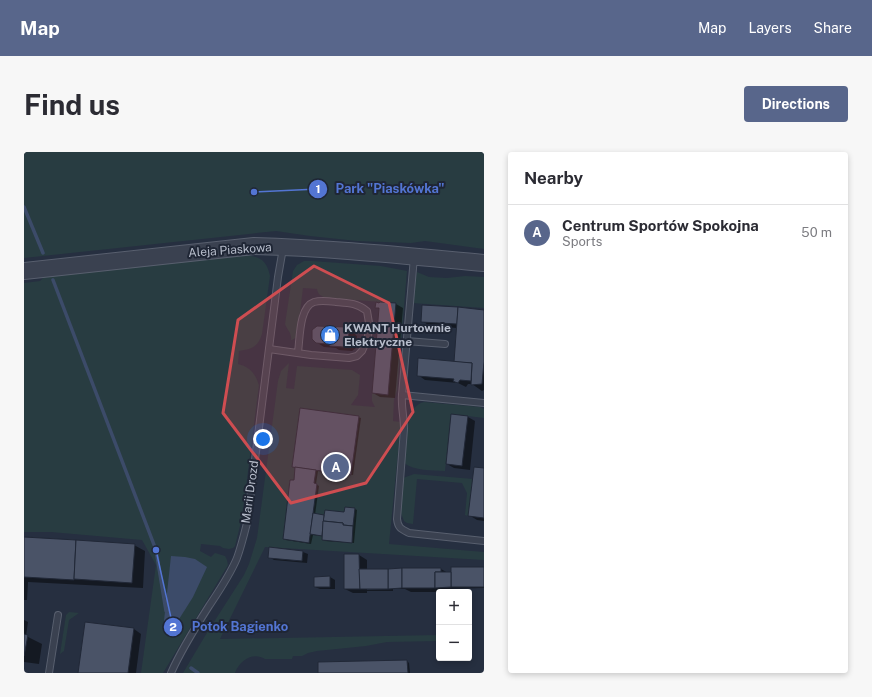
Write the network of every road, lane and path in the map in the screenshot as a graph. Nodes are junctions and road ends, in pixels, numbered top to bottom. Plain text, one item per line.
1 (284, 247) junction
2 (414, 256) junction
3 (484, 263) edge
4 (24, 271) edge
5 (406, 341) junction
6 (445, 344) dead end
7 (269, 349) junction
8 (298, 352) junction
9 (402, 395) junction
10 (484, 403) edge
11 (484, 541) edge
12 (58, 615) dead end
13 (49, 673) edge
14 (170, 673) edge

1 - 2 street, Aleja Piaskowa
1 - 4 street, Aleja Piaskowa
1 - 7 lane, Marii Drozd
2 - 3 street, Aleja Piaskowa
2 - 5 lane
5 - 6 lane
5 - 9 lane
7 - 8 lane
7 - 14 lane, Marii Drozd
8 - 8 lane
9 - 10 lane
9 - 11 lane
12 - 13 lane

